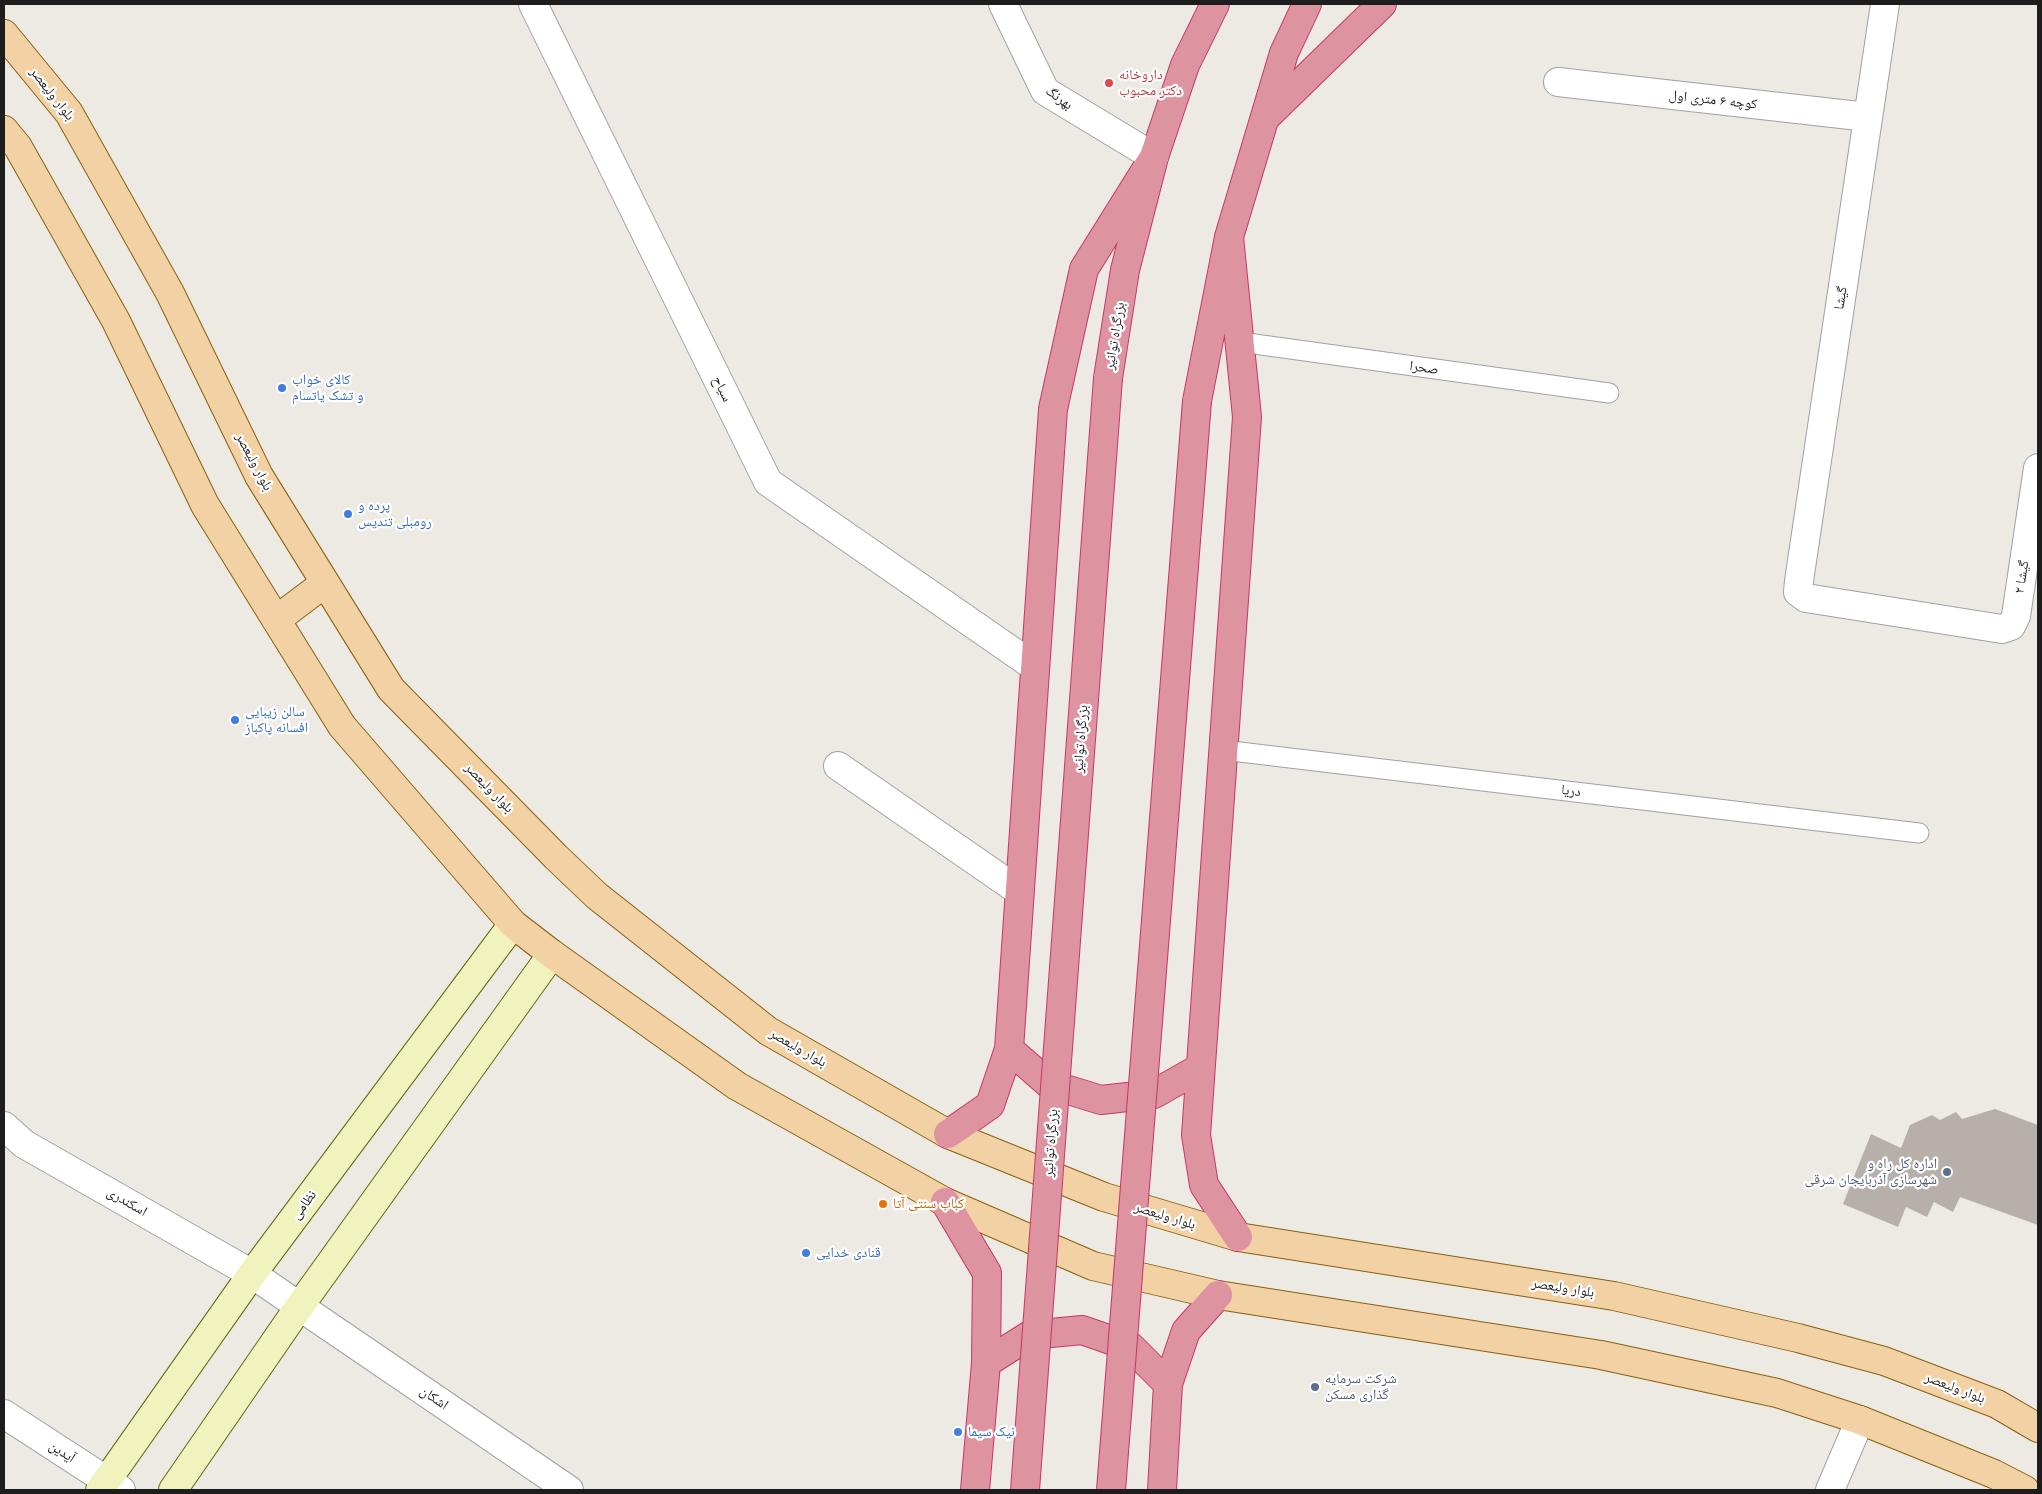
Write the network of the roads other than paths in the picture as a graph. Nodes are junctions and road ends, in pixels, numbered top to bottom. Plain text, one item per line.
1 (532, 4) edge
2 (1003, 4) edge
3 (1201, 4) edge
4 (1215, 4) edge
5 (1307, 4) edge
6 (1382, 4) edge
7 (1885, 4) edge
8 (4, 34) edge
9 (1185, 65) junction
10 (1558, 82) dead end
11 (1266, 117) junction
12 (1868, 117) junction
13 (4, 130) edge
14 (1154, 157) junction
15 (1229, 237) junction
16 (1240, 342) junction
17 (1608, 393) dead end
18 (2038, 468) edge
19 (325, 582) junction
20 (276, 620) junction
21 (2011, 626) joint
22 (1035, 667) junction
23 (1223, 750) junction
24 (838, 766) dead end
25 (1918, 833) dead end
26 (1019, 891) junction
27 (513, 924) junction
28 (552, 954) junction
29 (1008, 1049) junction
30 (1200, 1068) junction
31 (4, 1126) edge
32 (948, 1134) junction
33 (945, 1202) junction
34 (1238, 1237) junction
35 (252, 1274) junction
36 (1218, 1295) junction
37 (299, 1307) junction
38 (986, 1362) junction
39 (1168, 1384) junction
40 (4, 1414) edge
41 (1860, 1420) junction
42 (2038, 1428) edge
43 (109, 1487) edge
44 (173, 1490) edge
45 (569, 1490) edge
46 (975, 1490) edge
47 (1025, 1490) edge
48 (1111, 1490) edge
49 (1162, 1490) edge
50 (1830, 1490) edge
51 (2025, 1490) edge

1 - 22 street, سیاح
2 - 14 street, بهرنگ
3 - 9 highway
4 - 9 highway, بزرگراه توانیر
5 - 11 highway
6 - 11 highway
7 - 12 street, گیشا
8 - 19 main road, بلوار ولیعصر
9 - 14 highway, بزرگراه توانیر
10 - 12 street, کوچه ۶ متری اول
11 - 15 highway
12 - 21 street, گیشا
13 - 20 main road
14 - 22 highway
14 - 47 highway, بزرگراه توانیر, bridge
15 - 16 highway
15 - 48 highway, bridge
16 - 17 lane, صحرا
16 - 23 highway
18 - 21 street, گیشا ۲
19 - 20 main road
19 - 32 main road, بلوار ولیعصر
20 - 27 main road
22 - 26 highway
23 - 25 lane, دریا
23 - 30 highway
24 - 26 street
26 - 29 highway
27 - 28 main road
27 - 35 main road, نظامی
28 - 33 main road
28 - 37 main road
29 - 30 highway
29 - 32 highway
30 - 34 highway
31 - 35 street, اسکندری
32 - 34 main road, بلوار ولیعصر
33 - 36 main road
33 - 38 highway
34 - 42 main road, بلوار ولیعصر
35 - 37 street, اسکندری
35 - 43 main road, نظامی
36 - 39 highway
36 - 41 main road
37 - 44 main road
37 - 45 street, اشکان
38 - 39 highway
38 - 46 highway
39 - 49 highway
40 - 43 street, آیدین
41 - 50 street
41 - 51 main road

